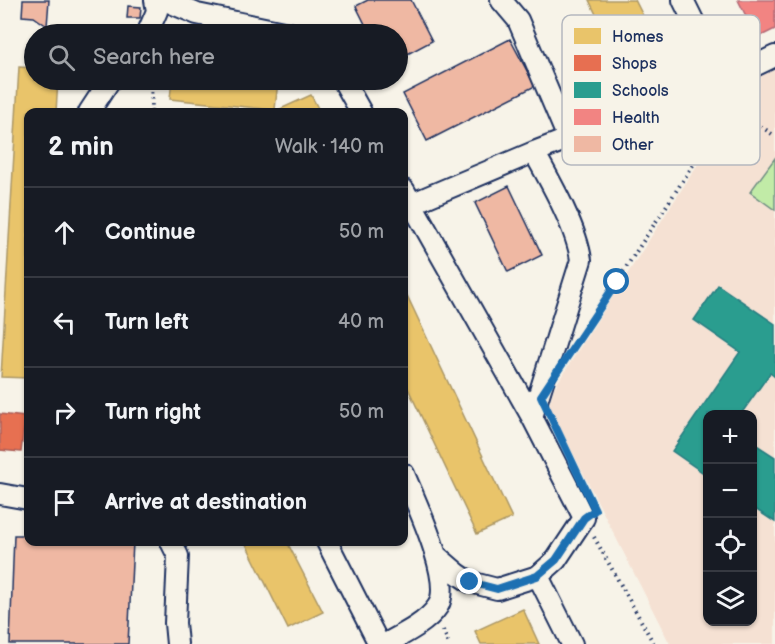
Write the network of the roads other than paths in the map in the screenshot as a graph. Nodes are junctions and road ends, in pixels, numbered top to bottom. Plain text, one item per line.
1 (155, 0) edge
2 (164, 0) edge
3 (501, 0) edge
4 (683, 0) edge
5 (690, 15) edge
6 (151, 24) edge
7 (245, 24) edge
8 (775, 56) edge
9 (760, 63) edge
10 (103, 90) edge
11 (349, 90) edge
12 (92, 108) edge
13 (359, 108) edge
14 (562, 124) edge
15 (562, 140) edge
16 (534, 152) junction
17 (408, 197) edge
18 (408, 199) edge
19 (532, 417) junction
20 (408, 484) edge
21 (0, 494) edge
22 (24, 498) edge
23 (173, 546) edge
24 (329, 546) edge
25 (437, 556) junction
26 (537, 576) junction
27 (177, 644) edge
28 (380, 644) edge
29 (385, 644) edge
30 (572, 644) edge

1 - 6 lane
2 - 7 lane
3 - 14 lane
4 - 5 lane
8 - 9 lane
10 - 12 lane
11 - 13 lane
15 - 16 lane
16 - 17 lane
16 - 19 lane
18 - 19 lane
19 - 26 lane
20 - 25 lane
21 - 22 lane
23 - 27 lane
24 - 28 lane
25 - 26 lane
25 - 29 lane
26 - 30 lane

